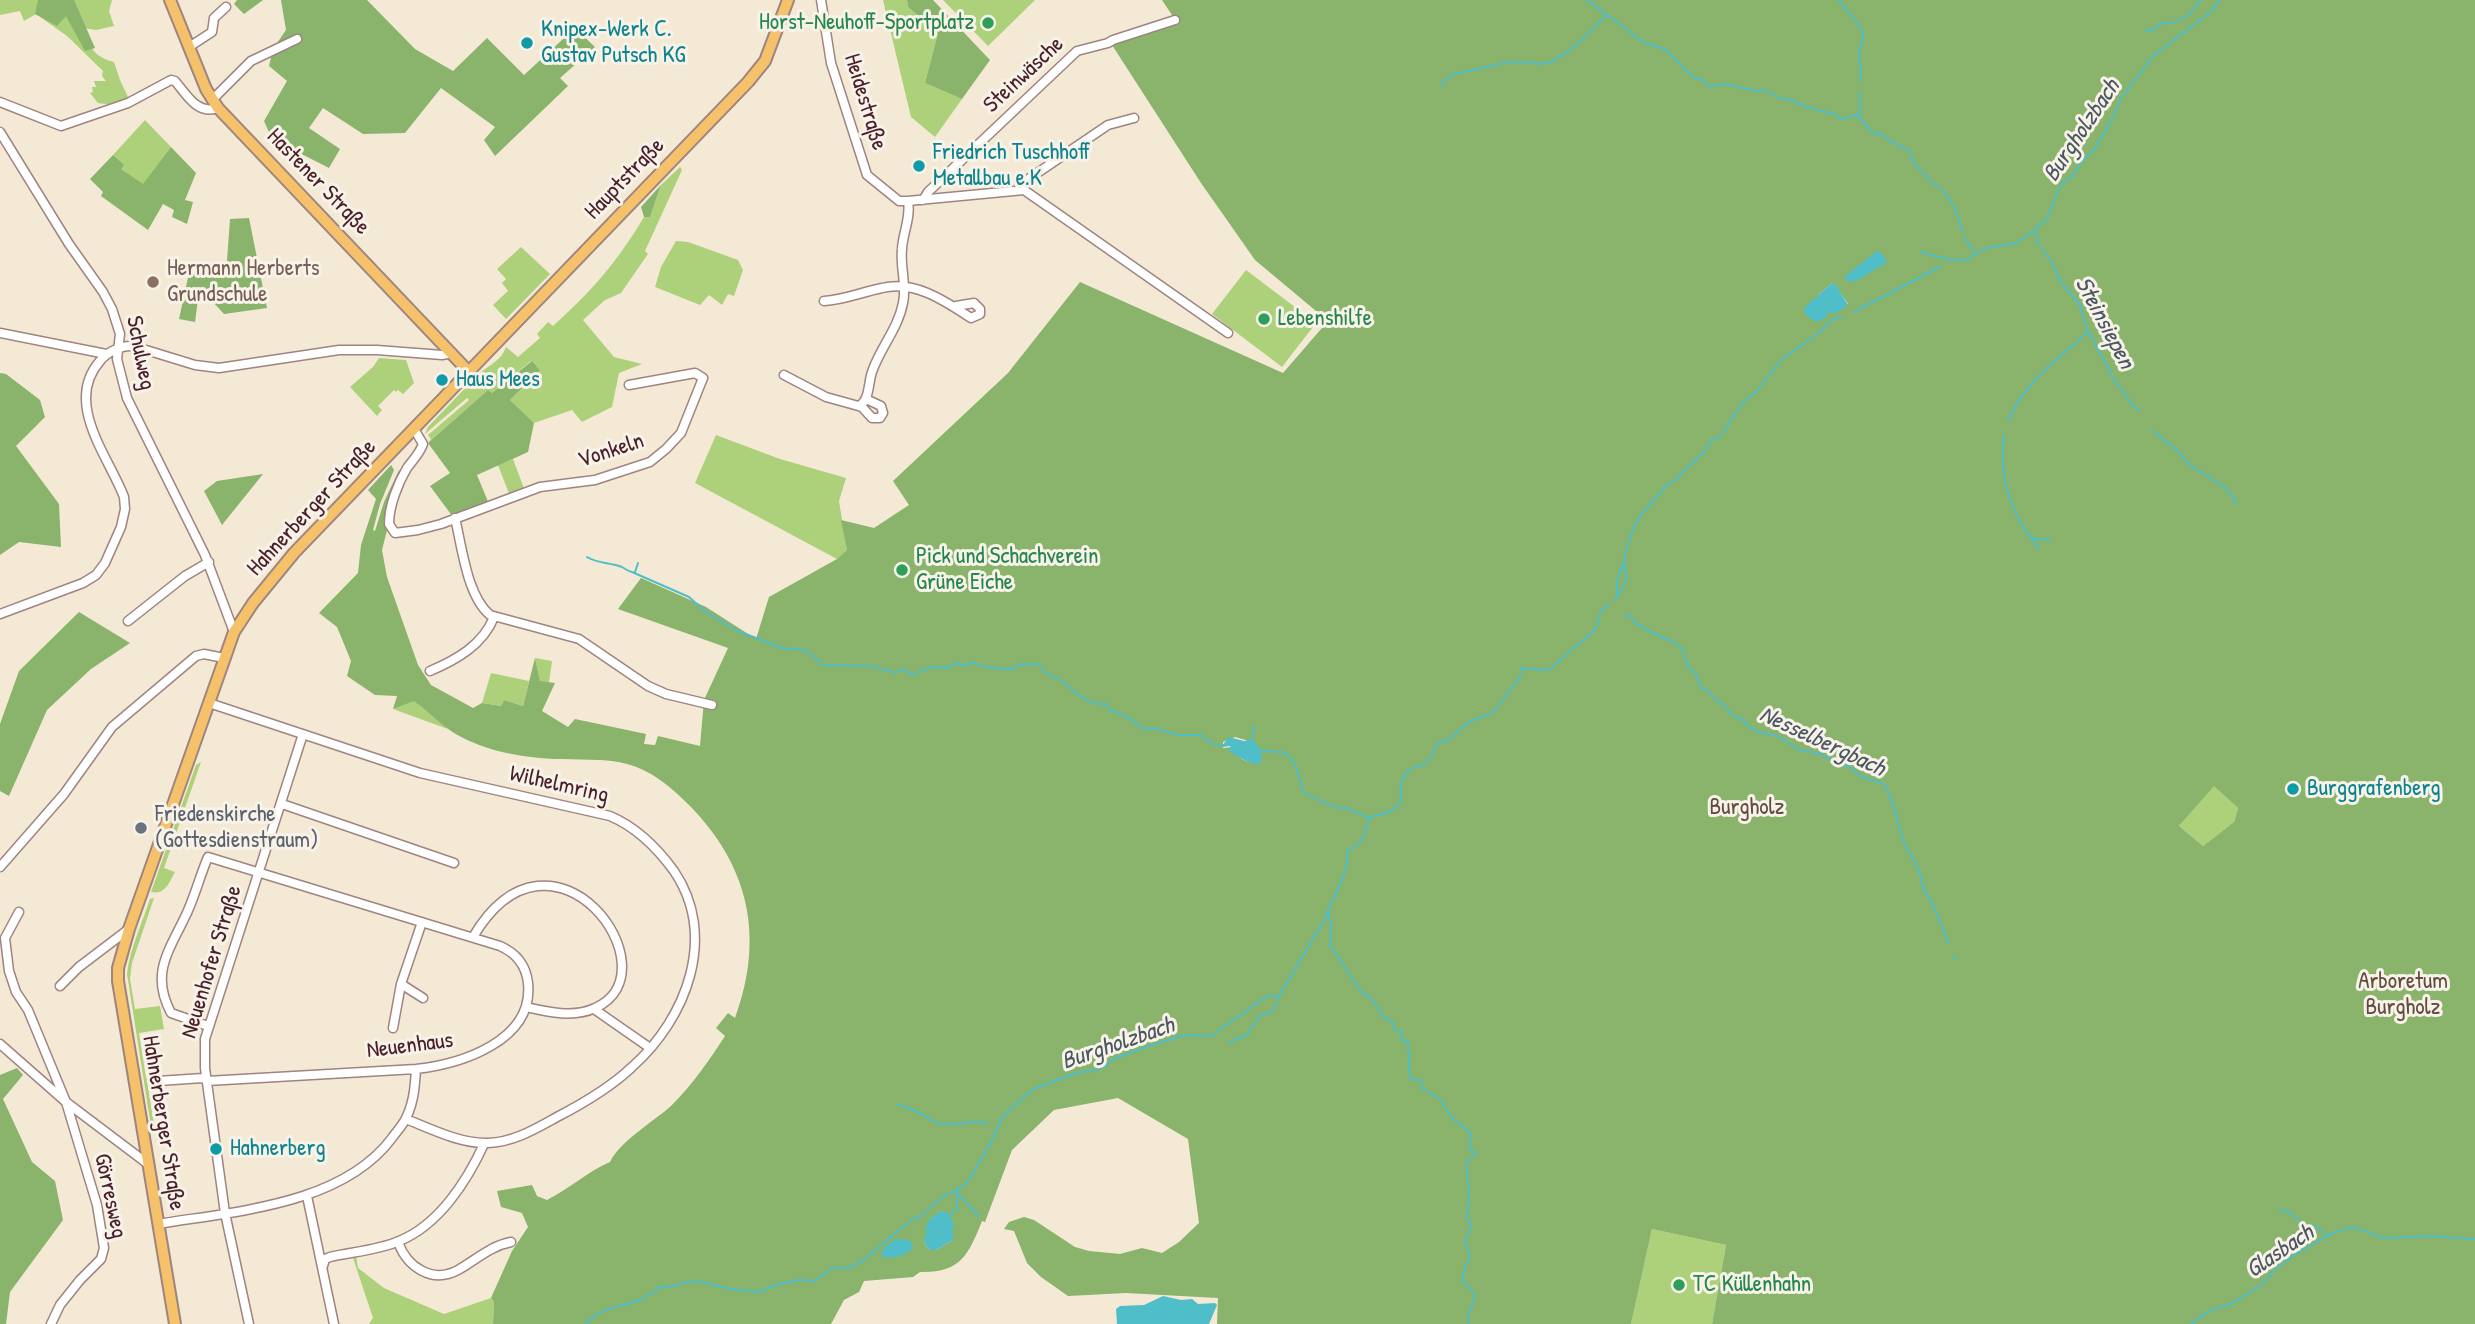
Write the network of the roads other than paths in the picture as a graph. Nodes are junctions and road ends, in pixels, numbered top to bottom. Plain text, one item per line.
1 (170, 0) edge
2 (788, 0) edge
3 (821, 0) edge
4 (226, 7) dead end
5 (1175, 20) dead end
6 (297, 38) dead end
7 (189, 47) junction
8 (0, 102) edge
9 (215, 104) junction
10 (1134, 118) dead end
11 (0, 134) edge
12 (1024, 190) junction
13 (923, 200) junction
14 (908, 201) junction
15 (906, 287) junction
16 (824, 301) dead end
17 (956, 306) dead end
18 (0, 333) edge
19 (1228, 333) dead end
20 (118, 349) junction
21 (452, 353) junction
22 (106, 355) junction
23 (469, 372) junction
24 (784, 375) dead end
25 (629, 385) dead end
26 (866, 399) junction
27 (859, 407) junction
28 (414, 429) junction
29 (455, 518) junction
30 (209, 562) junction
31 (0, 614) edge
32 (494, 617) junction
33 (128, 621) dead end
34 (234, 632) junction
35 (224, 658) junction
36 (430, 671) dead end
37 (209, 703) junction
38 (712, 705) dead end
39 (303, 734) junction
40 (282, 804) junction
41 (454, 863) dead end
42 (0, 867) edge
43 (260, 873) junction
44 (19, 912) dead end
45 (422, 922) junction
46 (129, 929) junction
47 (473, 937) junction
48 (401, 984) junction
49 (60, 986) dead end
50 (423, 998) dead end
51 (526, 1007) junction
52 (594, 1009) junction
53 (208, 1026) junction
54 (393, 1028) dead end
55 (0, 1044) edge
56 (650, 1048) junction
57 (416, 1069) junction
58 (158, 1081) dead end
59 (207, 1081) junction
60 (66, 1102) junction
61 (406, 1119) junction
62 (484, 1144) junction
63 (148, 1164) junction
64 (307, 1196) junction
65 (225, 1213) junction
66 (158, 1224) junction
67 (398, 1242) junction
68 (511, 1242) dead end
69 (323, 1266) junction
70 (51, 1324) edge
71 (175, 1324) edge
72 (249, 1324) edge
73 (334, 1324) edge

1 - 7 main road, Hastener Straße
2 - 23 main road, Hauptstraße
3 - 14 street, Heidestraße
4 - 7 street
5 - 13 street, Steinwäsche
6 - 9 street
7 - 9 main road, Hastener Straße
8 - 9 street
9 - 21 main road, Hastener Straße
10 - 12 street
11 - 20 street, Schulweg
12 - 13 street
12 - 19 street
13 - 14 street
14 - 15 street
15 - 16 street
15 - 17 street
15 - 26 street
18 - 22 street
20 - 21 street
20 - 22 street
20 - 30 street, Schulweg
21 - 23 main road, Hastener Straße
22 - 31 street
23 - 28 main road, Hahnerberger Straße
24 - 27 street
25 - 29 street, Vonkeln
26 - 27 street
26 - 27 street
28 - 29 street, Vonkeln
28 - 34 main road, Hahnerberger Straße
29 - 32 street
30 - 33 street
30 - 34 street, Schulweg
32 - 36 street
32 - 38 street
34 - 35 main road, Hahnerberger Straße
35 - 37 main road, Hahnerberger Straße
35 - 42 street
37 - 39 street, Wilhelmring
37 - 46 main road, Hahnerberger Straße
39 - 40 street, Neuenhofer Straße
39 - 56 street, Wilhelmring
40 - 41 street
40 - 43 street, Neuenhofer Straße
43 - 45 street
43 - 53 street, Neuenhofer Straße
43 - 53 street
44 - 60 street, Görresweg
45 - 47 street
45 - 48 street, Neuenhaus
46 - 49 street
46 - 63 main road, Hahnerberger Straße
47 - 51 street
47 - 52 street
48 - 50 street, Neuenhaus
48 - 54 street, Neuenhaus
51 - 52 street
51 - 57 street, Neuenhaus
52 - 56 street
53 - 59 street, Neuenhofer Straße
55 - 60 street
56 - 62 street, Wilhelmring
57 - 59 street, Neuenhaus
57 - 61 street
58 - 59 street
59 - 65 street, Neuenhofer Straße
60 - 63 street
60 - 70 street, Görresweg
61 - 62 street, Wilhelmring
61 - 64 street
62 - 67 street
63 - 66 main road, Hahnerberger Straße
64 - 65 street
64 - 69 street
65 - 66 street
65 - 72 street, Neuenhofer Straße
66 - 71 main road, Hahnerberger Straße
67 - 68 street
67 - 69 street
69 - 73 street

